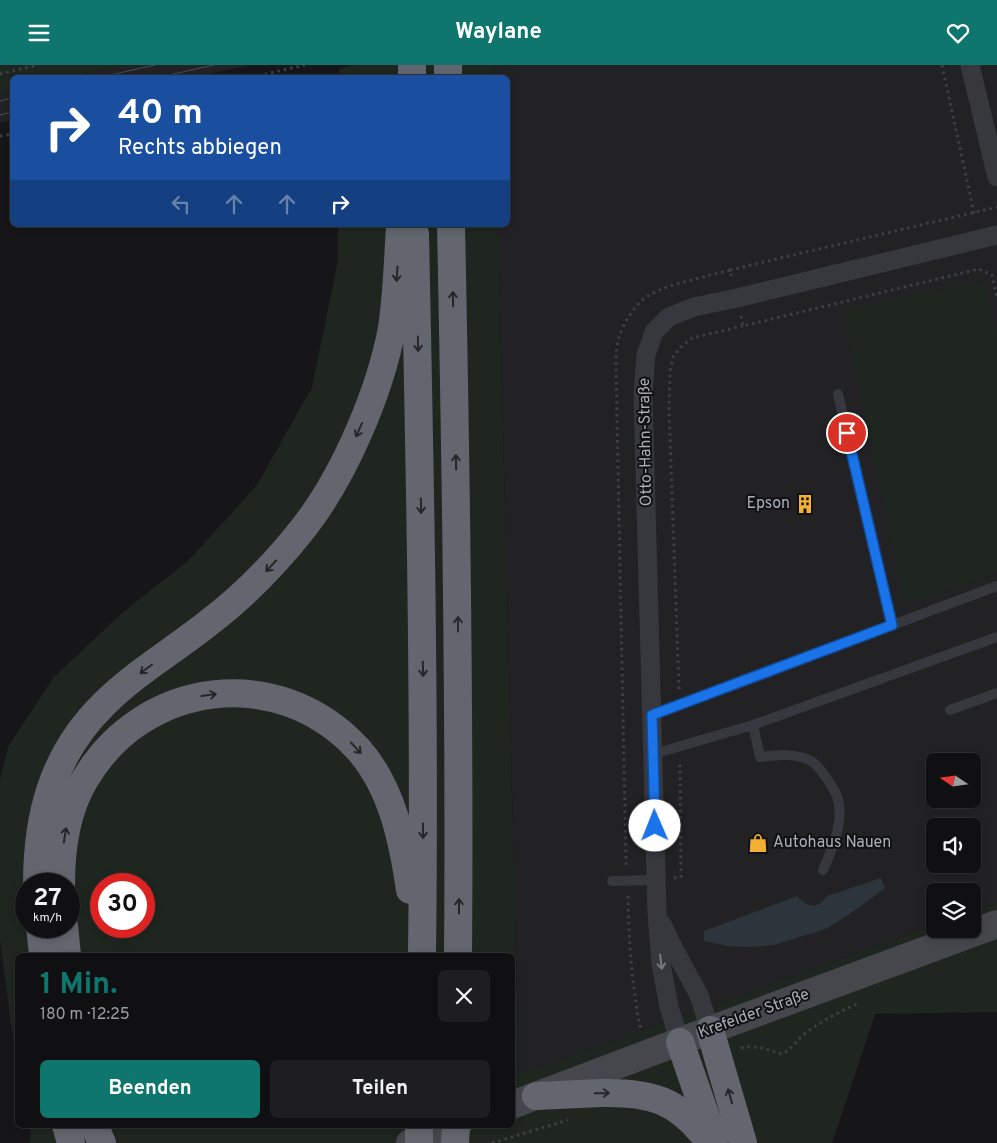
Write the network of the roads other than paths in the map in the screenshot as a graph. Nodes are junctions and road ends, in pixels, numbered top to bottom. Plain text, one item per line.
1 (970, 65) edge
2 (997, 177) edge
3 (400, 227) edge
4 (415, 227) edge
5 (452, 227) edge
6 (997, 235) edge
7 (838, 394) dead end
8 (997, 586) edge
9 (892, 625) junction
10 (997, 637) edge
11 (997, 693) edge
12 (950, 710) dead end
13 (652, 715) junction
14 (753, 725) junction
15 (653, 754) junction
16 (823, 870) dead end
17 (37, 873) edge
18 (61, 873) edge
19 (656, 880) junction
20 (612, 881) dead end
21 (657, 913) junction
22 (997, 924) edge
23 (41, 938) edge
24 (65, 938) edge
25 (43, 953) edge
26 (67, 953) edge
27 (416, 953) edge
28 (422, 953) edge
29 (458, 953) edge
30 (710, 1030) junction
31 (680, 1042) junction
32 (524, 1101) edge
33 (66, 1128) edge
34 (94, 1128) edge
35 (94, 1128) edge
36 (419, 1128) edge
37 (449, 1128) edge
38 (457, 1128) edge
39 (69, 1143) edge
40 (96, 1143) edge
41 (102, 1143) edge
42 (410, 1143) edge
43 (419, 1143) edge
44 (455, 1143) edge
45 (710, 1143) edge
46 (715, 1143) edge
47 (744, 1143) edge

1 - 2 street
3 -> 17 highway
4 -> 28 highway
29 -> 5 highway
6 - 13 street, Otto-Hahn-Straße
7 - 9 lane
8 - 9 lane
9 - 13 lane
10 - 14 lane
11 - 12 lane
13 - 15 street, Otto-Hahn-Straße
14 - 15 lane
14 - 16 lane
15 - 19 street, Otto-Hahn-Straße
18 -> 27 highway
19 - 20 lane
19 - 21 street, Otto-Hahn-Straße
21 - 30 street, Otto-Hahn-Straße
21 -> 31 street, Otto-Hahn-Straße
22 - 30 main road, Krefelder Straße
23 - 25 highway
24 - 26 highway
30 - 31 main road, Krefelder Straße
47 -> 30 highway
31 - 32 main road, Krefelder Straße
31 - 46 highway
32 -> 45 highway
33 - 39 highway
34 - 40 highway
35 - 41 highway
36 - 43 highway, bridge
37 - 42 main road
38 - 44 highway, bridge

